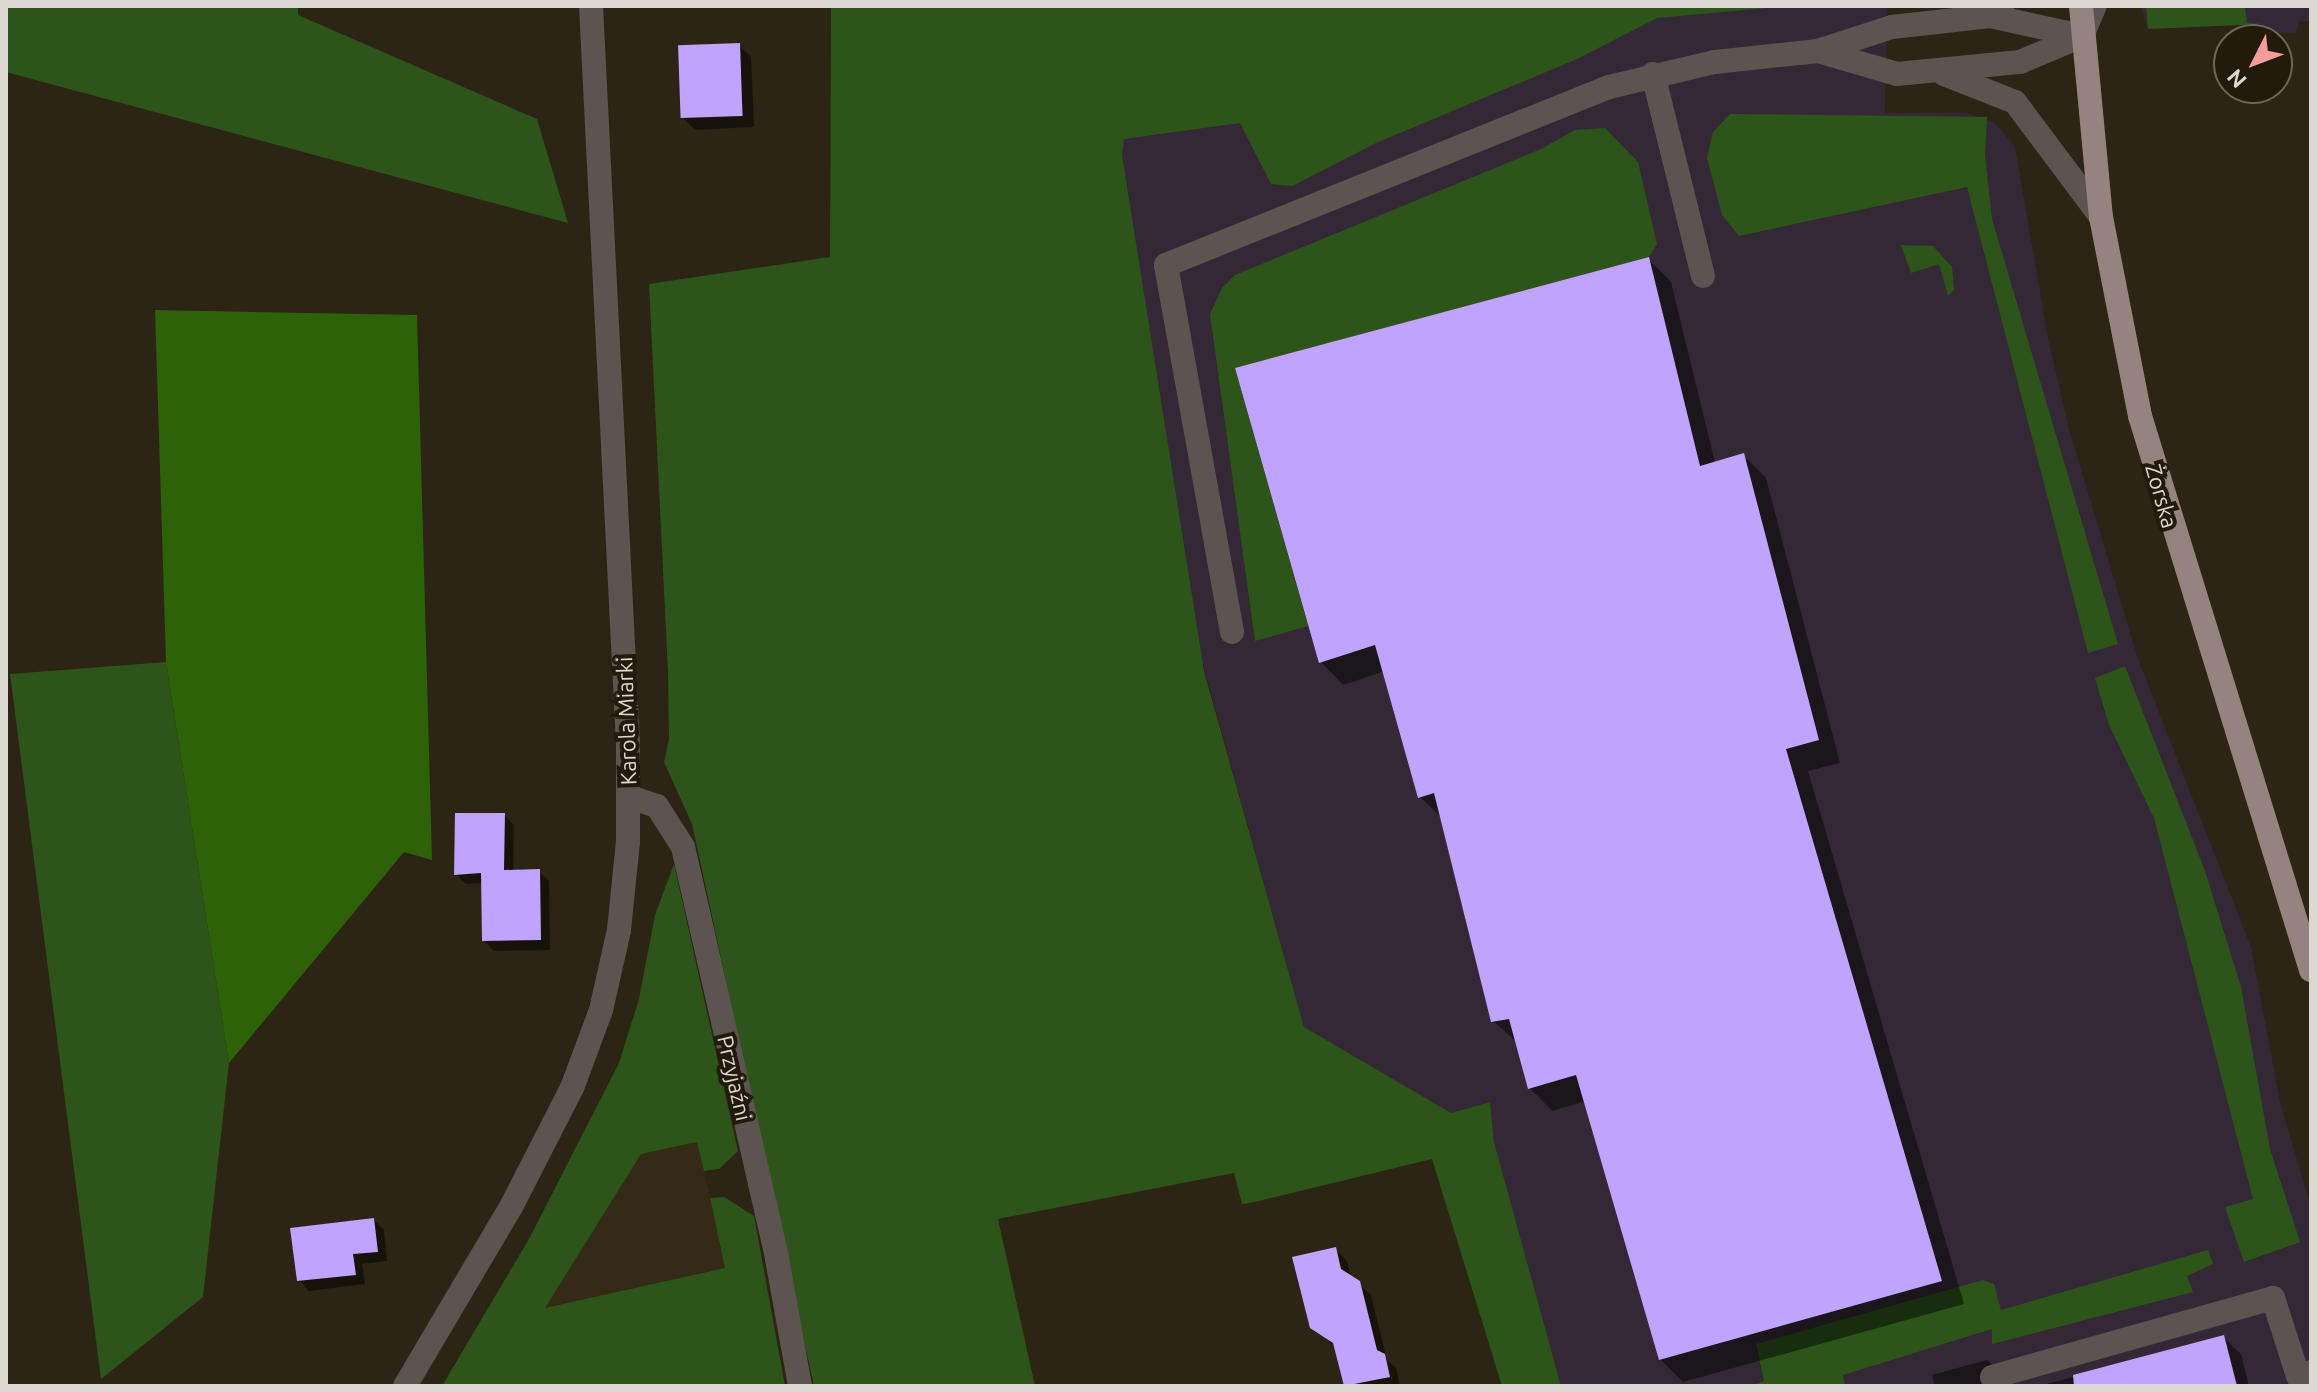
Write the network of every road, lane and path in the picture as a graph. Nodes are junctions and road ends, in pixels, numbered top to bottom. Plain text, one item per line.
1 (591, 6) edge
2 (2081, 6) edge
3 (2095, 6) edge
4 (1996, 11) edge
5 (2082, 36) junction
6 (1818, 51) junction
7 (1941, 73) junction
8 (1653, 74) junction
9 (2101, 217) junction
10 (1703, 276) dead end
11 (1232, 632) dead end
12 (629, 797) junction
13 (2311, 970) edge
14 (2311, 1372) edge
15 (1992, 1377) dead end
16 (405, 1386) edge
17 (800, 1386) edge

1 - 12 street, Karola Miarki
2 - 5 main road, Żorska
3 - 5 street
4 - 5 street
4 - 6 street
5 - 7 street
5 - 9 main road, Żorska
6 - 7 street
6 - 8 street
7 - 9 street
8 - 10 street
8 - 11 street
9 - 13 main road, Żorska
12 - 16 street, Karola Miarki
12 - 17 street, Przyjaźni
14 - 15 street

